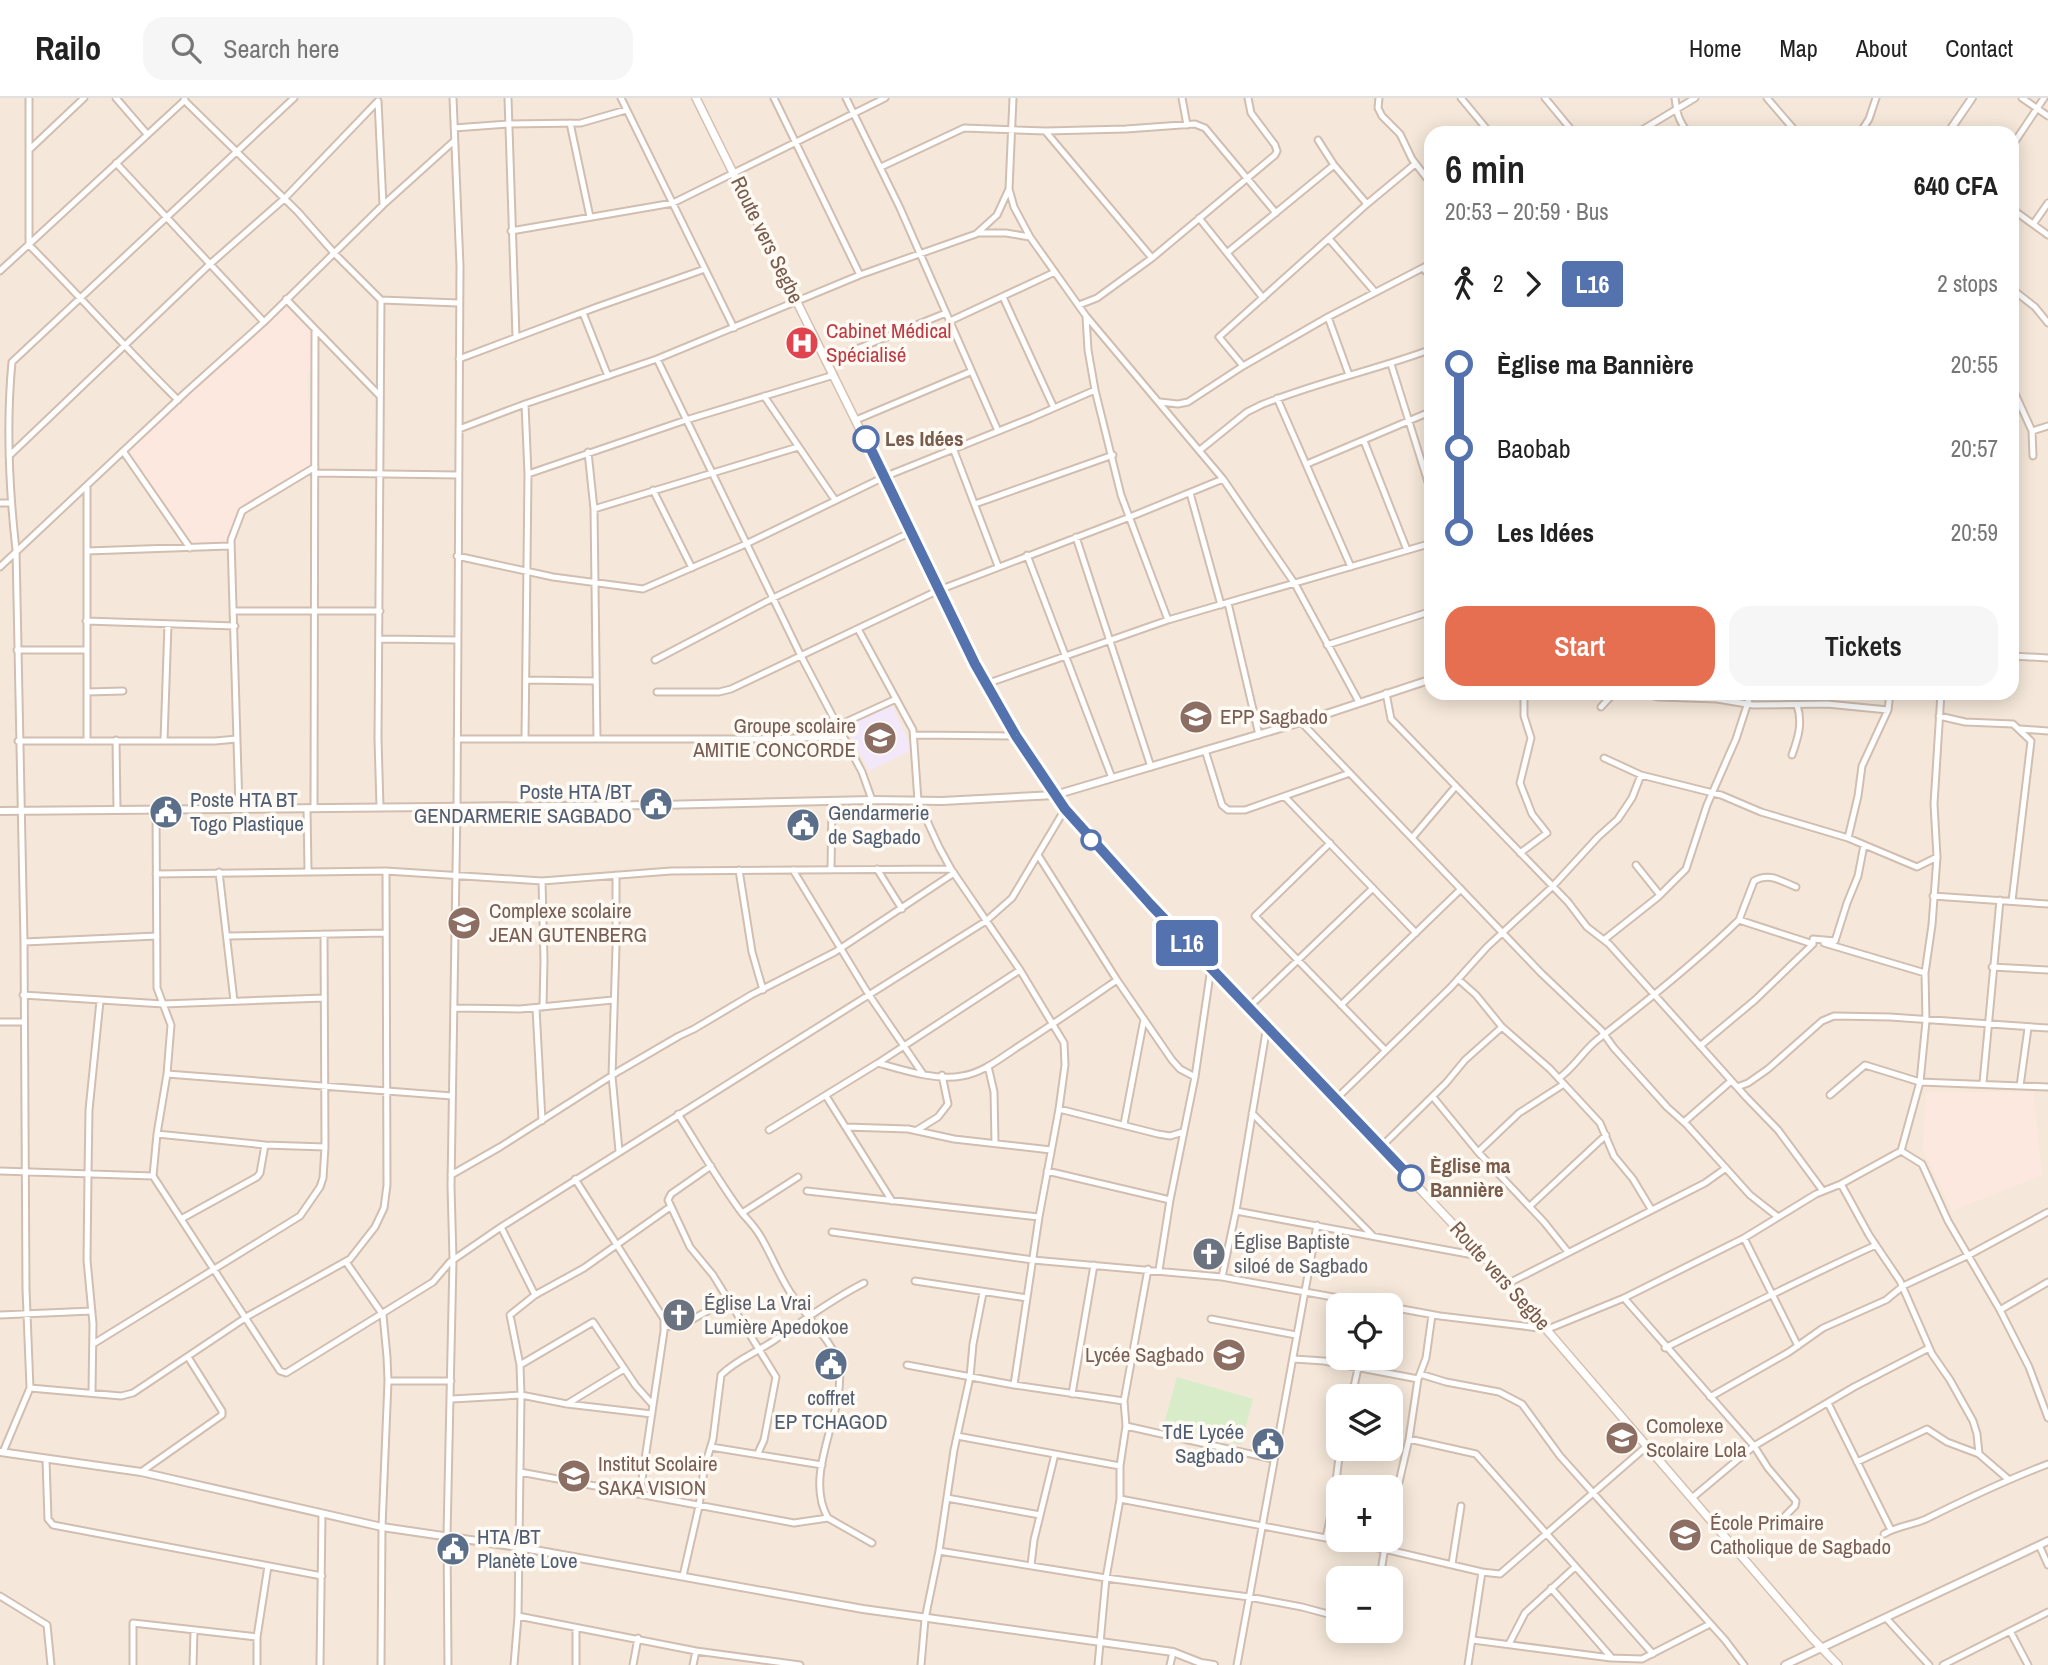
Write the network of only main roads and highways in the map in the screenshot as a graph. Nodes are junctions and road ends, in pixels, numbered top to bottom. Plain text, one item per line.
1 (696, 98) edge
2 (1838, 1665) edge

1 - 2 main road, Route vers Segbe

